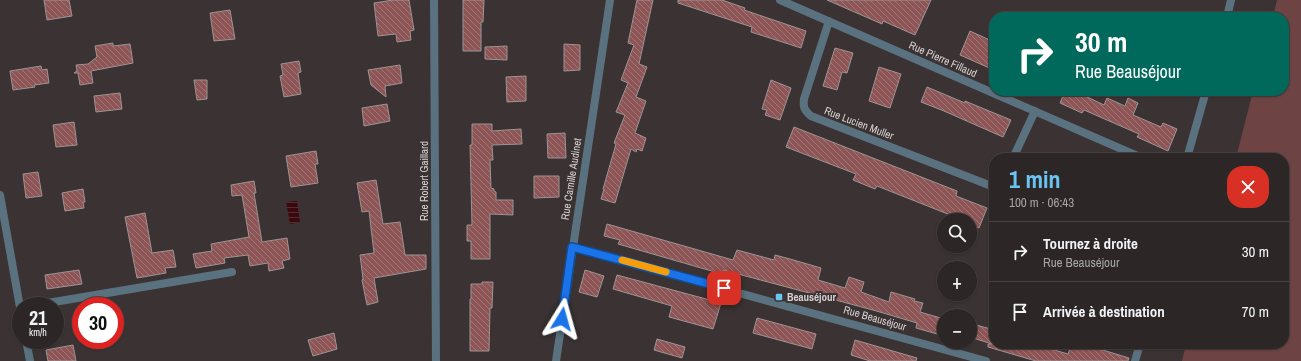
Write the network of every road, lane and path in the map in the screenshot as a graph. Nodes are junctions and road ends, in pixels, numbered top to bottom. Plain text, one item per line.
1 (434, 0) edge
2 (610, 0) edge
3 (780, 0) edge
4 (1231, 0) edge
5 (1228, 12) edge
6 (829, 21) junction
7 (989, 91) edge
8 (1001, 96) edge
9 (1205, 96) edge
10 (1035, 111) junction
11 (1015, 153) edge
12 (1131, 153) edge
13 (1188, 153) edge
14 (989, 186) edge
15 (0, 195) edge
16 (572, 247) junction
17 (232, 272) dead end
18 (19, 297) edge
19 (64, 300) edge
20 (28, 349) edge
21 (1139, 349) edge
22 (30, 361) edge
23 (436, 361) edge
24 (556, 361) edge
25 (986, 361) edge
26 (1135, 361) edge

1 - 23 street, Rue Robert Gaillard
2 - 16 street, Rue Camille Audinet
3 - 6 street, Rue Pierre Fillaud
4 - 5 street
6 - 7 street, Rue Pierre Fillaud
6 - 14 street, Rue Lucien Muller
8 - 10 street, Rue Pierre Fillaud
9 - 13 street
10 - 11 street
10 - 12 street, Rue Pierre Fillaud
15 - 18 street
16 - 24 street, Rue Camille Audinet
16 - 25 street, Rue Beauséjour
17 - 19 street
20 - 22 street
21 - 26 street

